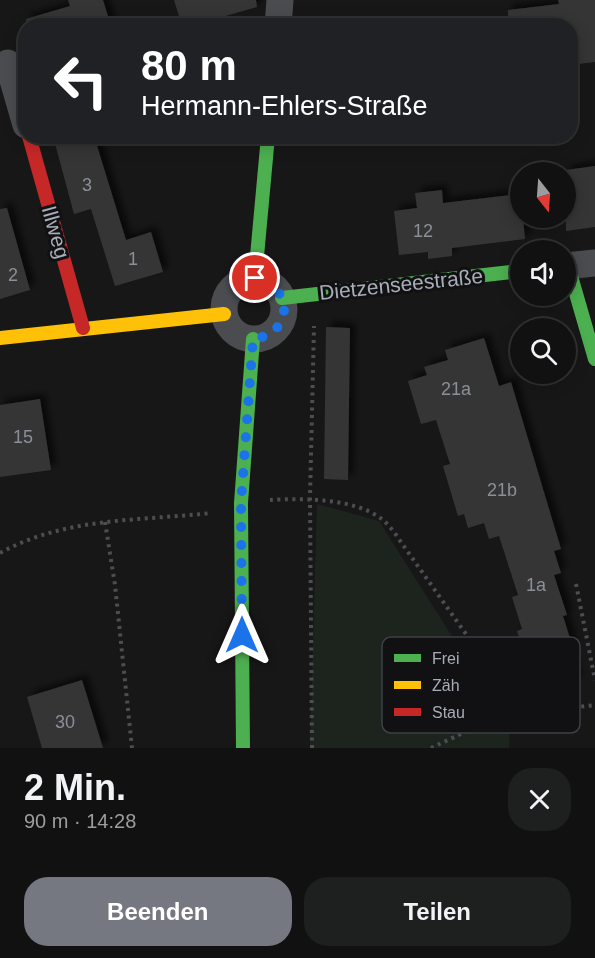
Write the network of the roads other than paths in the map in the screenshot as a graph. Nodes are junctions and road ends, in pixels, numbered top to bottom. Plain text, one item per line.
1 (280, 0) edge
2 (279, 18) edge
3 (8, 63) dead end
4 (18, 97) edge
5 (31, 144) edge
6 (266, 144) edge
7 (595, 263) edge
8 (576, 265) edge
9 (510, 272) edge
10 (255, 278) junction
11 (576, 296) edge
12 (282, 298) junction
13 (224, 314) junction
14 (83, 327) junction
15 (0, 338) edge
16 (253, 339) junction
17 (595, 359) edge
18 (243, 748) edge

1 - 2 street
3 - 4 street
5 - 14 street, Illweg
6 - 10 street
7 - 8 street
9 - 12 street, Dietzenseestraße
10 - 12 street
10 - 13 street
11 - 17 street
12 - 16 street
13 - 14 street
13 - 16 street
14 - 15 street
16 - 18 street

